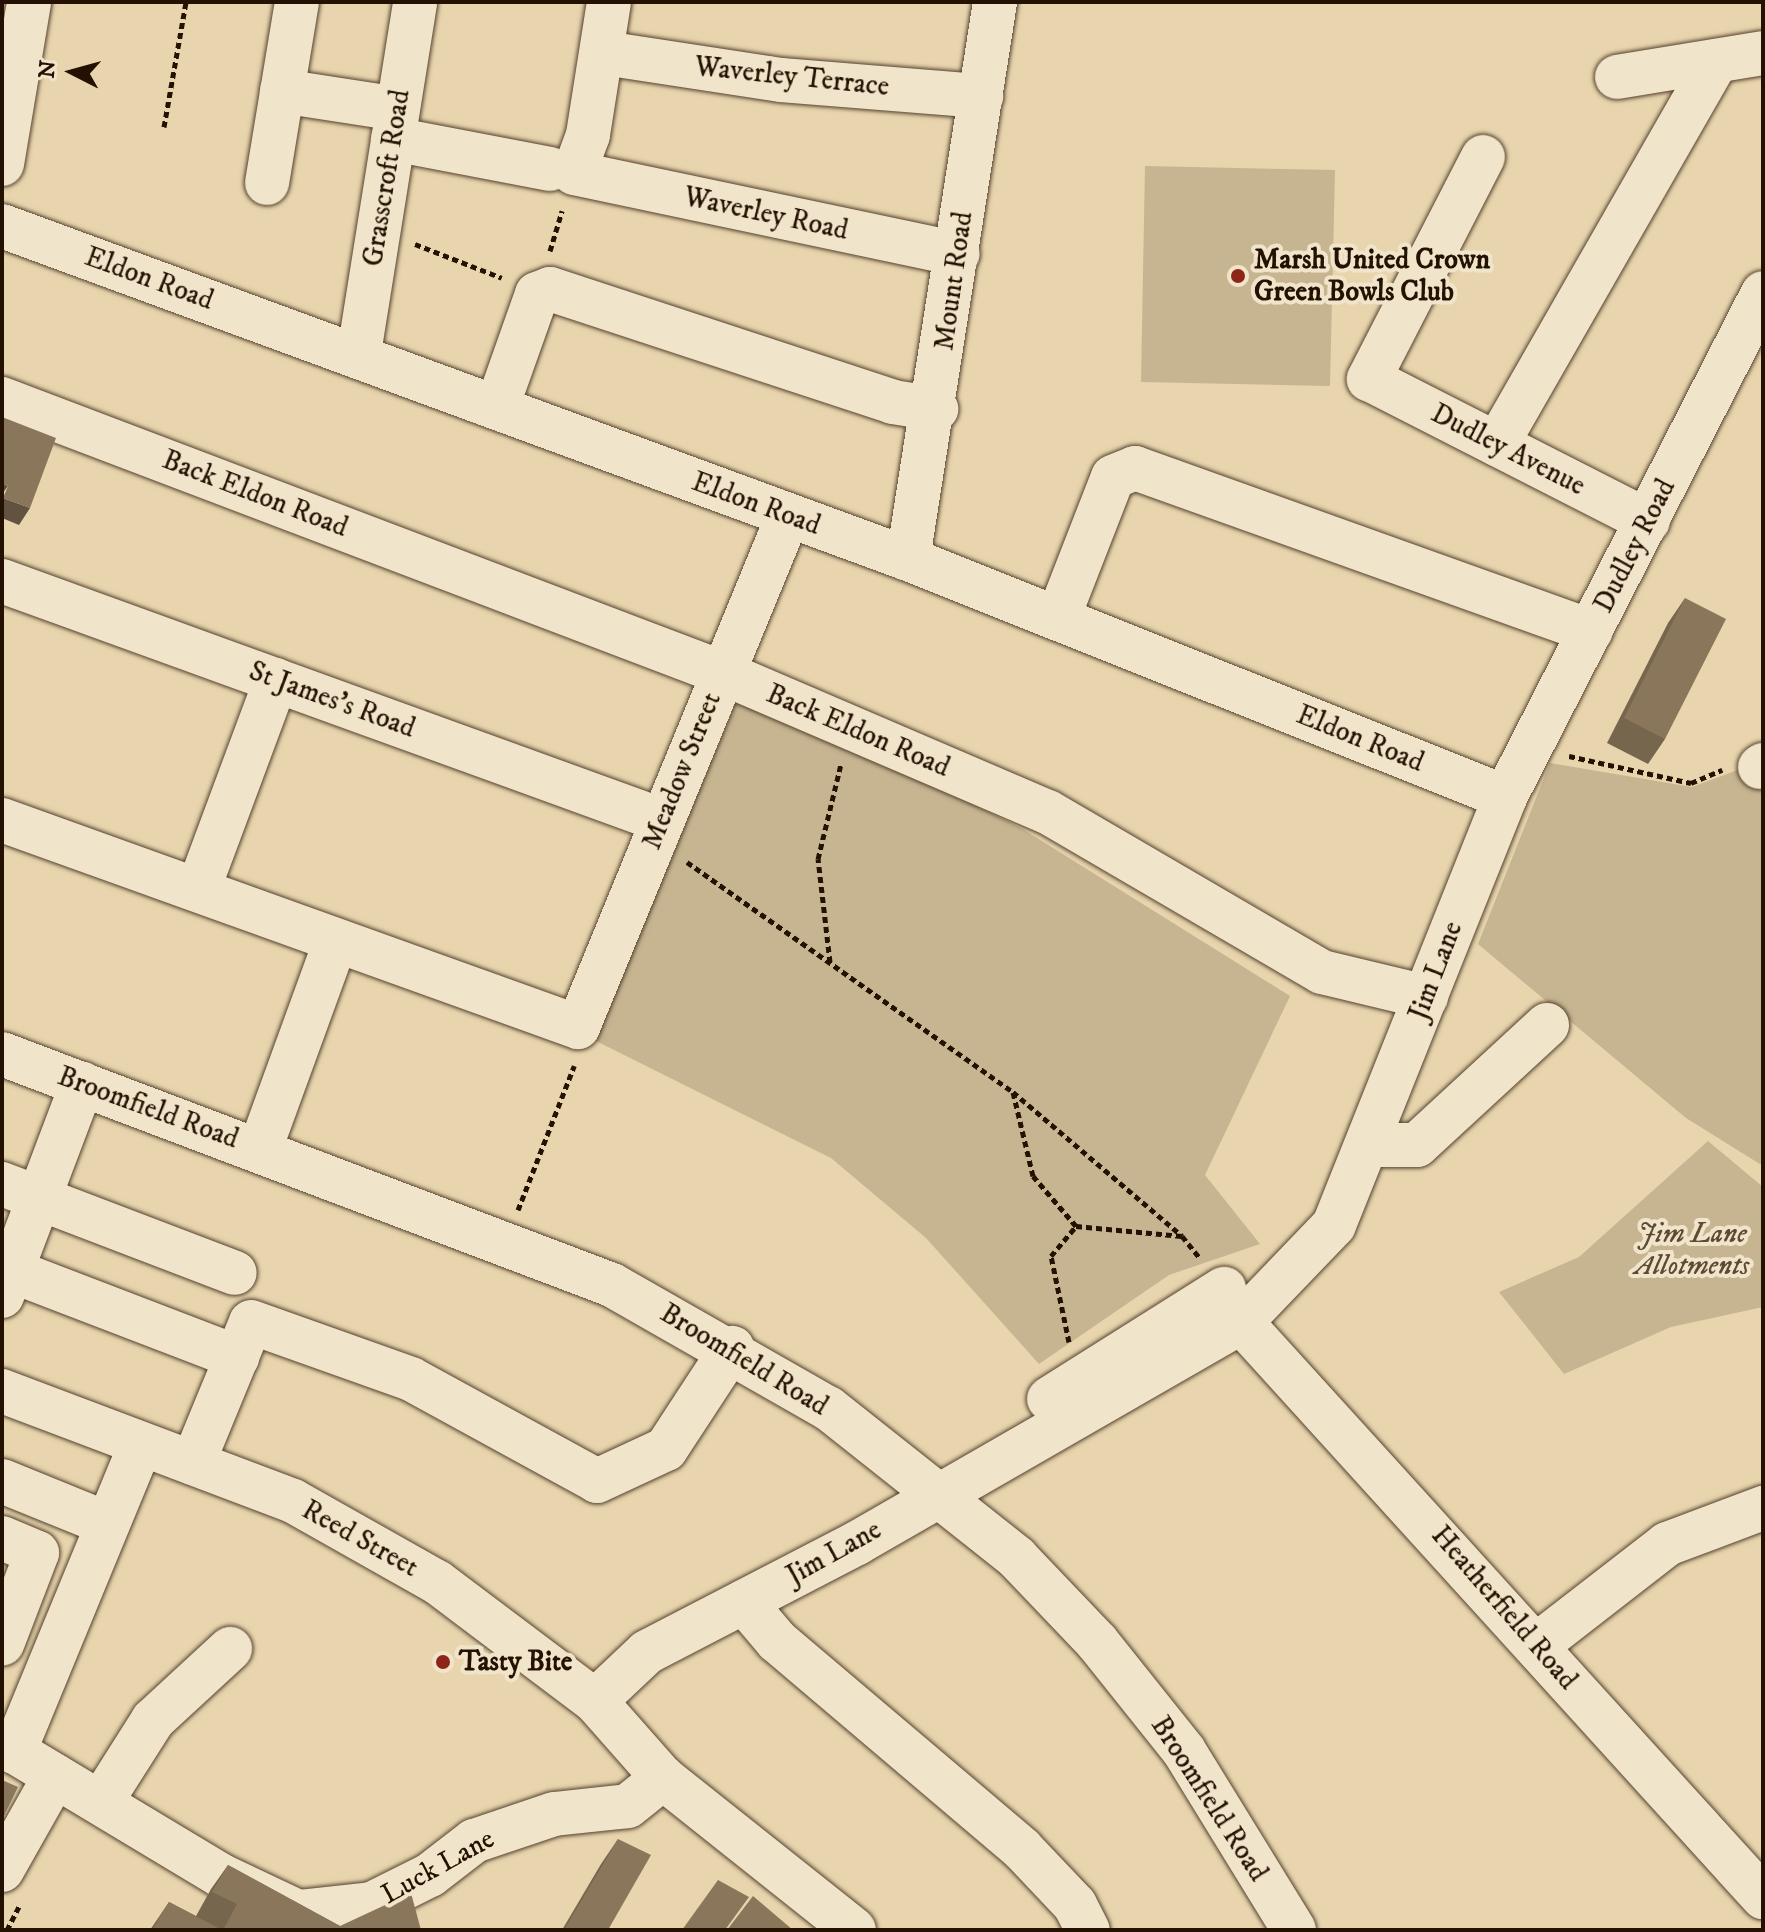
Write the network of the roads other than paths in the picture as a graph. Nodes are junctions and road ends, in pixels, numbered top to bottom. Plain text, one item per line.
1 (29, 2) edge
2 (297, 2) edge
3 (415, 2) edge
4 (609, 2) edge
5 (995, 2) edge
6 (604, 53) junction
7 (1763, 53) edge
8 (1716, 61) junction
9 (1617, 77) dead end
10 (282, 91) junction
11 (8, 94) edge
12 (981, 96) junction
13 (395, 124) junction
14 (1483, 157) dead end
15 (2, 164) edge
16 (562, 171) junction
17 (267, 183) dead end
18 (2, 226) edge
19 (958, 254) junction
20 (1763, 293) edge
21 (359, 353) junction
22 (2, 399) edge
23 (497, 407) junction
24 (936, 409) junction
25 (1497, 444) junction
26 (788, 516) junction
27 (1648, 521) junction
28 (908, 559) junction
29 (2, 581) edge
30 (1058, 618) junction
31 (1591, 631) junction
32 (723, 673) junction
33 (276, 680) junction
34 (1505, 797) junction
35 (2, 820) edge
36 (658, 829) junction
37 (198, 890) junction
38 (336, 940) junction
39 (1426, 997) junction
40 (1547, 1025) dead end
41 (2, 1054) edge
42 (82, 1084) junction
43 (1369, 1145) junction
44 (260, 1149) junction
45 (20, 1191) edge
46 (235, 1273) dead end
47 (5, 1278) edge
48 (1233, 1306) junction
49 (244, 1340) junction
50 (732, 1348) junction
51 (2, 1391) edge
52 (1075, 1395) junction
53 (141, 1444) junction
54 (957, 1452) dead end
55 (193, 1463) junction
56 (2, 1481) edge
57 (936, 1493) junction
58 (57, 1503) junction
59 (1763, 1508) edge
60 (108, 1524) junction
61 (19, 1546) edge
62 (744, 1602) junction
63 (2, 1644) edge
64 (1537, 1645) junction
65 (230, 1649) dead end
66 (2, 1658) edge
67 (45, 1677) junction
68 (595, 1701) junction
69 (8, 1748) edge
70 (55, 1776) junction
71 (663, 1778) junction
72 (101, 1802) junction
73 (2, 1870) edge
74 (1763, 1897) edge
75 (854, 1930) edge
76 (1088, 1930) edge
77 (1294, 1930) edge

1 - 11 street
2 - 10 street
3 - 13 street, Grasscroft Road
4 - 6 street
5 - 12 street, Mount Road
6 - 12 street, Waverley Terrace
6 - 16 street
7 - 8 street
8 - 9 street
8 - 25 street
10 - 13 street, Waverley Road
10 - 17 street
11 - 15 street
12 - 19 street, Mount Road
13 - 16 street, Waverley Road
13 - 21 street, Grasscroft Road
14 - 25 street, Dudley Avenue
16 - 19 street, Waverley Road
18 - 21 street, Eldon Road
19 - 24 street, Mount Road
20 - 27 street, Dudley Road
21 - 23 street, Eldon Road
22 - 32 street, Back Eldon Road
23 - 24 street
23 - 26 street, Eldon Road
24 - 28 street, Mount Road
25 - 27 street, Dudley Avenue
26 - 28 street, Eldon Road
26 - 32 street, Meadow Street
27 - 31 street, Dudley Road
28 - 30 street, Eldon Road
29 - 33 street, St James's Road
30 - 31 street
30 - 34 street, Eldon Road
31 - 34 street, Dudley Road
32 - 36 street, Meadow Street
32 - 39 street, Back Eldon Road
33 - 36 street, St James's Road
33 - 37 street
34 - 39 street, Jim Lane
35 - 37 street
36 - 38 street, Meadow Street
37 - 38 street
38 - 44 street
39 - 43 street, Jim Lane
40 - 43 street
41 - 42 street, Broomfield Road
42 - 44 street, Broomfield Road
42 - 45 street
43 - 48 street, Jim Lane
44 - 50 street, Broomfield Road
45 - 46 street
45 - 47 street
47 - 49 street
48 - 52 street, Jim Lane
48 - 64 street, Heatherfield Road
49 - 50 street
49 - 55 street
50 - 57 street, Broomfield Road
51 - 53 street, Reed Street
52 - 54 street, Jim Lane
52 - 57 street, Jim Lane
53 - 55 street, Reed Street
53 - 60 street
55 - 68 street, Reed Street
56 - 58 street
57 - 62 street, Jim Lane
57 - 77 street, Broomfield Road
58 - 60 street
58 - 61 street
59 - 64 street
60 - 67 street
61 - 63 street
62 - 68 street, Jim Lane
62 - 76 street
64 - 74 street, Heatherfield Road
65 - 72 street
66 - 67 street
67 - 69 street
68 - 71 street, Reed Street
69 - 70 street, Luck Lane
70 - 72 street, Luck Lane
70 - 73 street
71 - 72 street, Luck Lane
71 - 75 street

